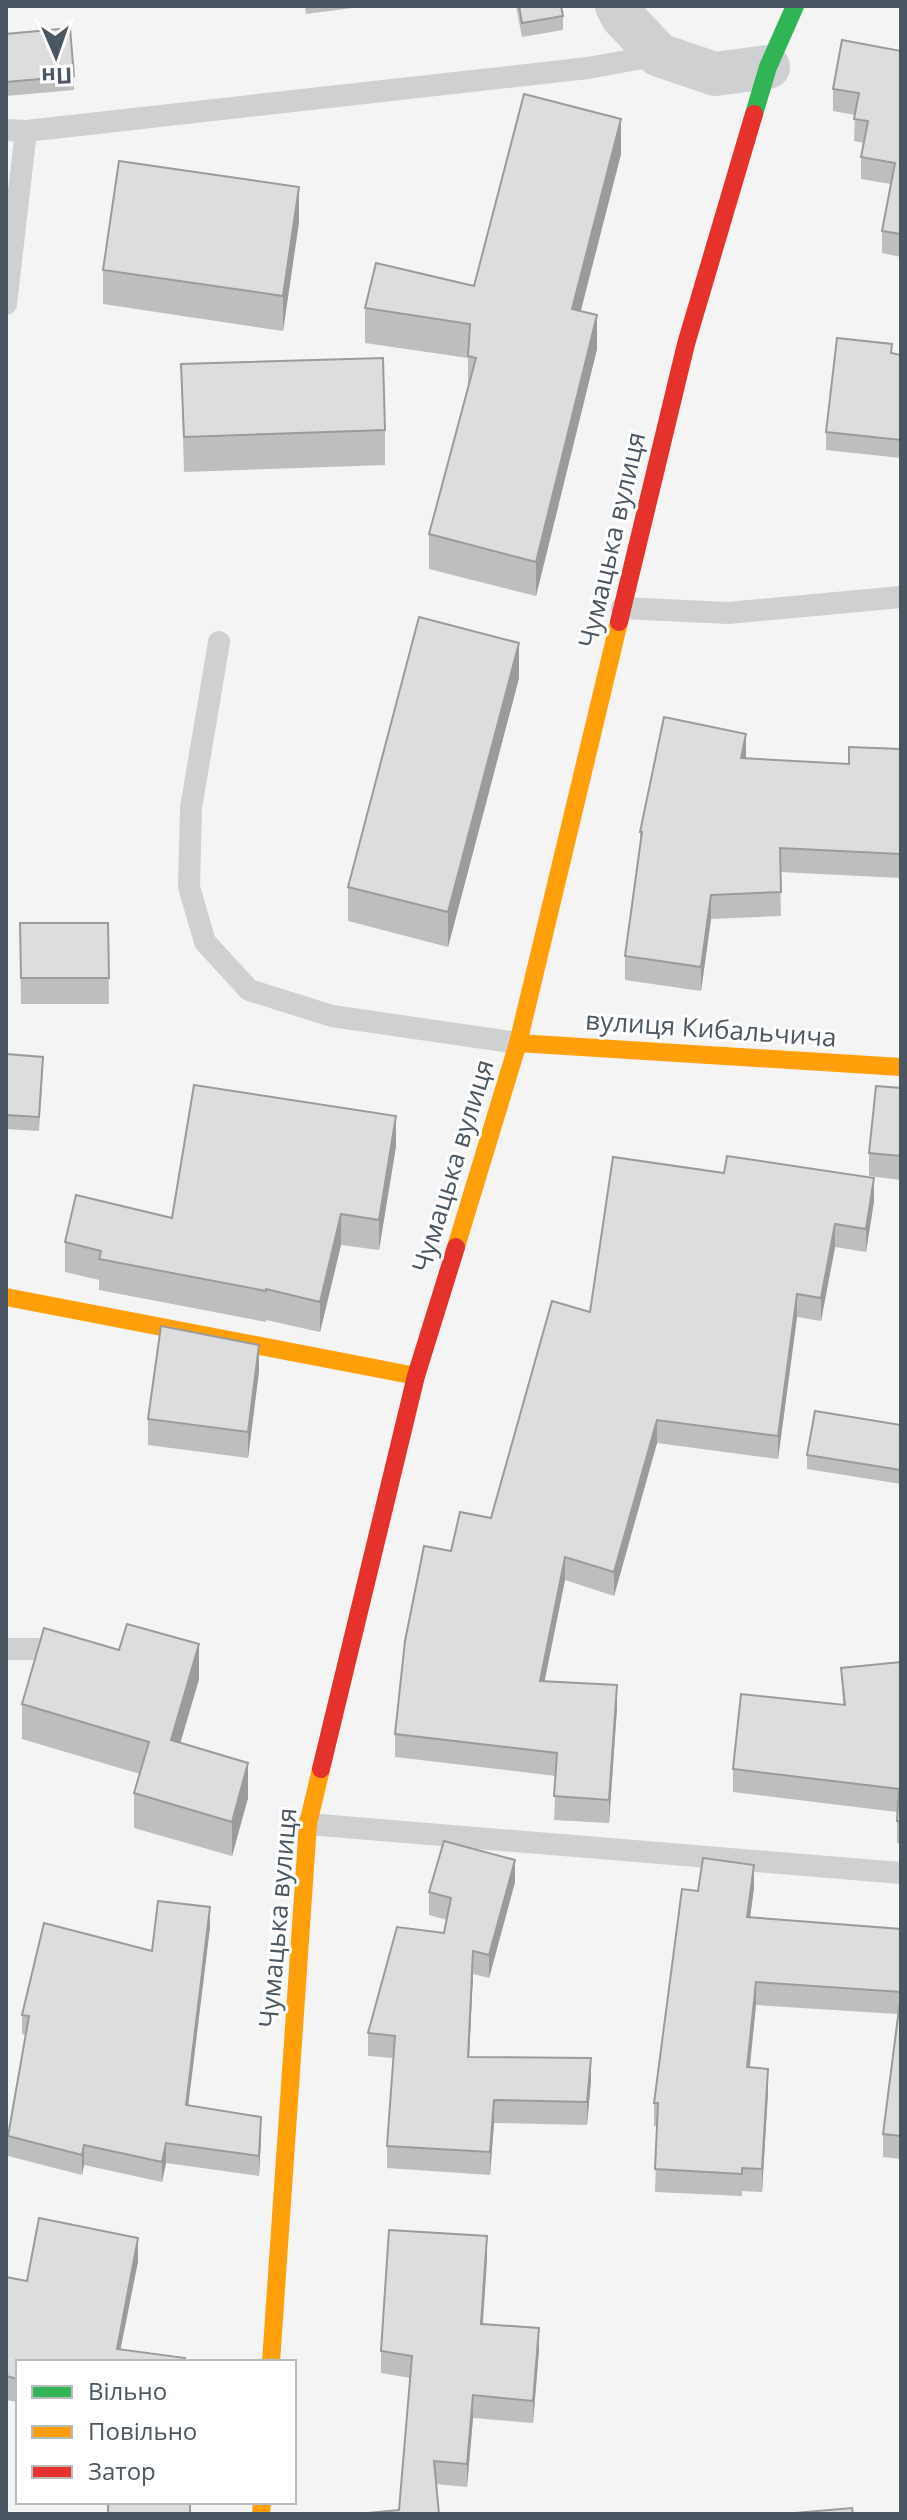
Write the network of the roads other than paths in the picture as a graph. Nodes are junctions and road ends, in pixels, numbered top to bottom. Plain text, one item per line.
1 (617, 6) edge
2 (795, 6) edge
3 (659, 55) junction
4 (768, 67) junction
5 (16, 130) edge
6 (6, 304) edge
7 (901, 597) edge
8 (622, 608) junction
9 (219, 642) dead end
10 (518, 1043) junction
11 (901, 1067) edge
12 (6, 1297) edge
13 (416, 1376) junction
14 (6, 1649) edge
15 (45, 1649) edge
16 (308, 1824) junction
17 (901, 1873) edge
18 (271, 2360) edge

1 - 3 street
2 - 4 street, Чумацька вулиця
3 - 4 street
3 - 5 lane
4 - 8 street, Чумацька вулиця
5 - 6 lane
7 - 8 lane
8 - 10 street, Чумацька вулиця
9 - 10 lane
10 - 11 street, вулиця Кибальчича
10 - 13 street, Чумацька вулиця
12 - 13 street
13 - 16 street, Чумацька вулиця
14 - 15 lane
16 - 17 lane
16 - 18 street, Чумацька вулиця

